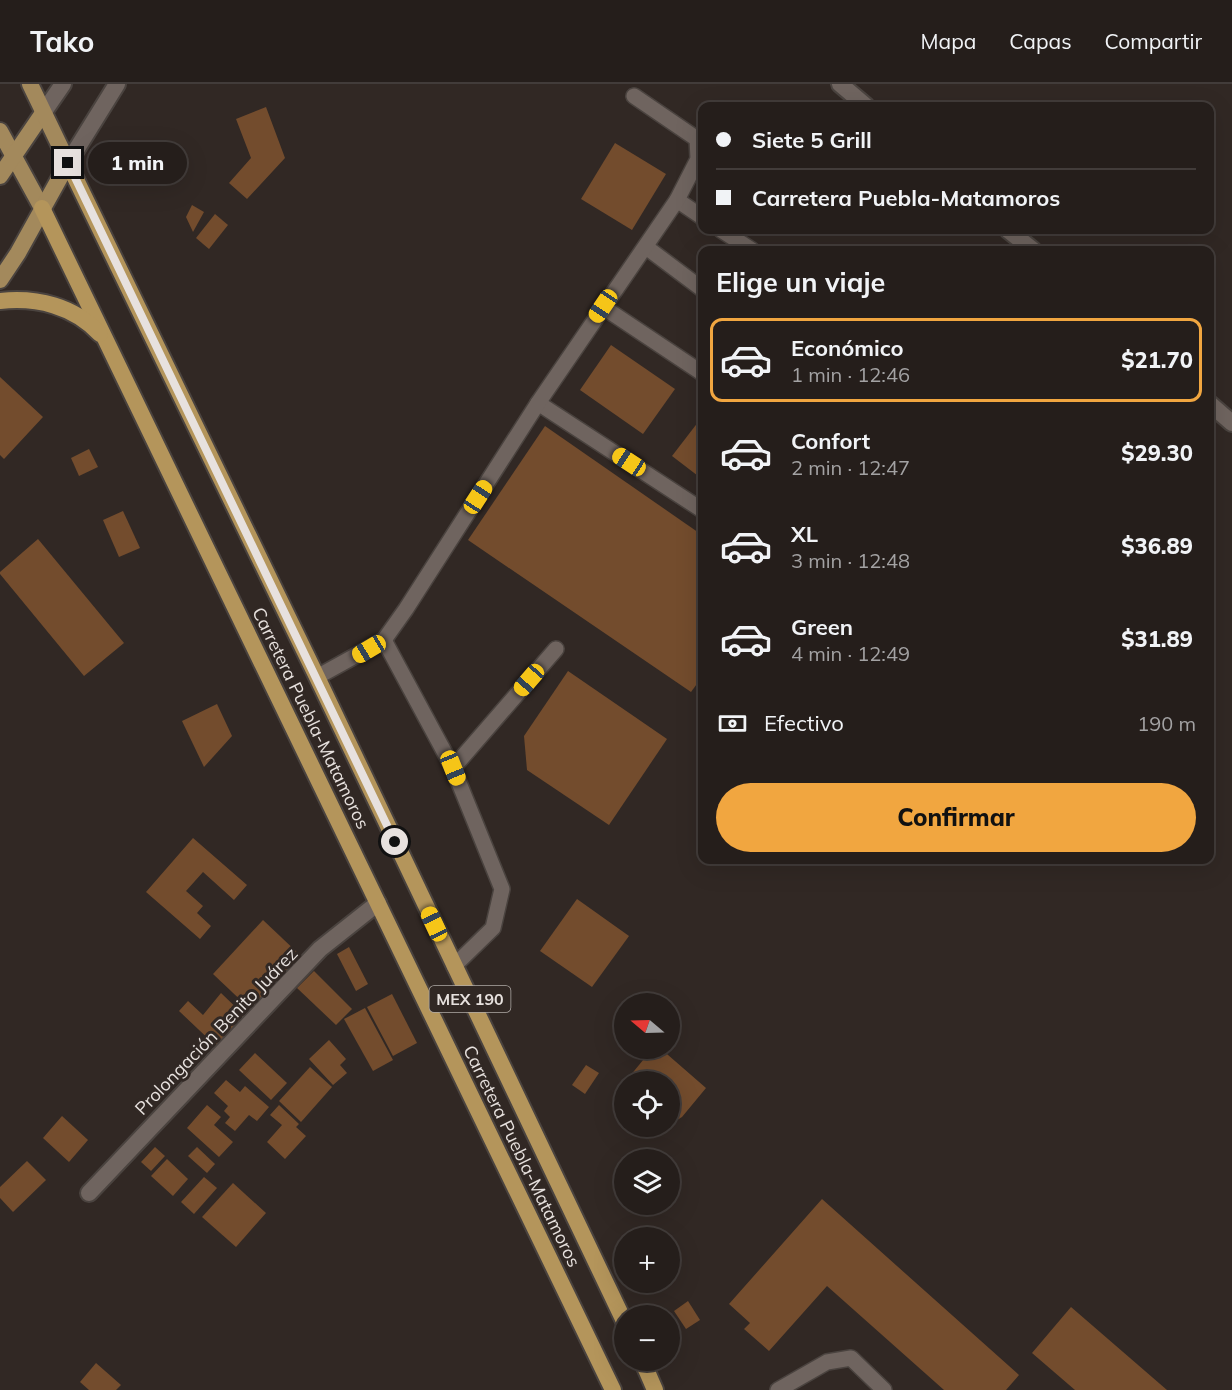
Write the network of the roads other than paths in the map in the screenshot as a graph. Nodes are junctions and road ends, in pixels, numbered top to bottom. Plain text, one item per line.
1 (30, 84) edge
2 (63, 84) edge
3 (117, 84) edge
4 (840, 84) edge
5 (634, 96) dead end
6 (861, 102) edge
7 (43, 113) junction
8 (0, 131) edge
9 (13, 157) junction
10 (68, 163) junction
11 (0, 176) edge
12 (677, 200) junction
13 (42, 208) junction
14 (698, 214) edge
15 (727, 234) edge
16 (1013, 234) edge
17 (746, 246) edge
18 (1028, 246) edge
19 (646, 248) junction
20 (0, 280) edge
21 (698, 285) edge
22 (0, 301) edge
23 (603, 306) junction
24 (107, 342) junction
25 (698, 370) edge
26 (538, 403) junction
27 (1214, 407) edge
28 (1232, 423) edge
29 (698, 507) edge
30 (384, 640) junction
31 (556, 649) dead end
32 (317, 677) junction
33 (453, 768) junction
34 (378, 903) junction
35 (454, 966) junction
36 (89, 1193) dead end
37 (616, 1305) edge
38 (646, 1371) edge
39 (613, 1390) edge
40 (654, 1390) edge
41 (778, 1390) edge
42 (884, 1390) edge

1 - 7 main road, Carretera Puebla-Matamoros / MEX 190
2 - 7 street
3 - 10 street
4 - 6 street
5 - 12 lane
7 - 9 main road
7 - 10 main road, Carretera Puebla-Matamoros / MEX 190
8 - 9 main road, Carretera Puebla-Matamoros / MEX 190
9 - 11 main road
9 - 13 main road, Carretera Puebla-Matamoros / MEX 190
10 - 13 main road
10 - 32 highway, Carretera Puebla-Matamoros / MEX 190
12 - 14 lane
12 - 19 lane
13 - 20 main road
13 - 24 highway, Carretera Puebla-Matamoros / MEX 190
15 - 17 lane
16 - 18 street
19 - 21 lane
19 - 23 lane
22 - 24 highway
23 - 25 lane
23 - 26 lane
24 - 34 highway, Carretera Puebla-Matamoros / MEX 190
26 - 29 lane
26 - 30 lane
27 - 28 street
30 - 32 lane
30 - 33 lane
31 - 33 lane
32 - 35 highway, Carretera Puebla-Matamoros / MEX 190
33 - 35 lane
34 - 36 street, Prolongación Benito Juárez
34 - 39 highway, Carretera Puebla-Matamoros / MEX 190
35 - 37 highway, Carretera Puebla-Matamoros / MEX 190
38 - 40 highway
41 - 42 lane

